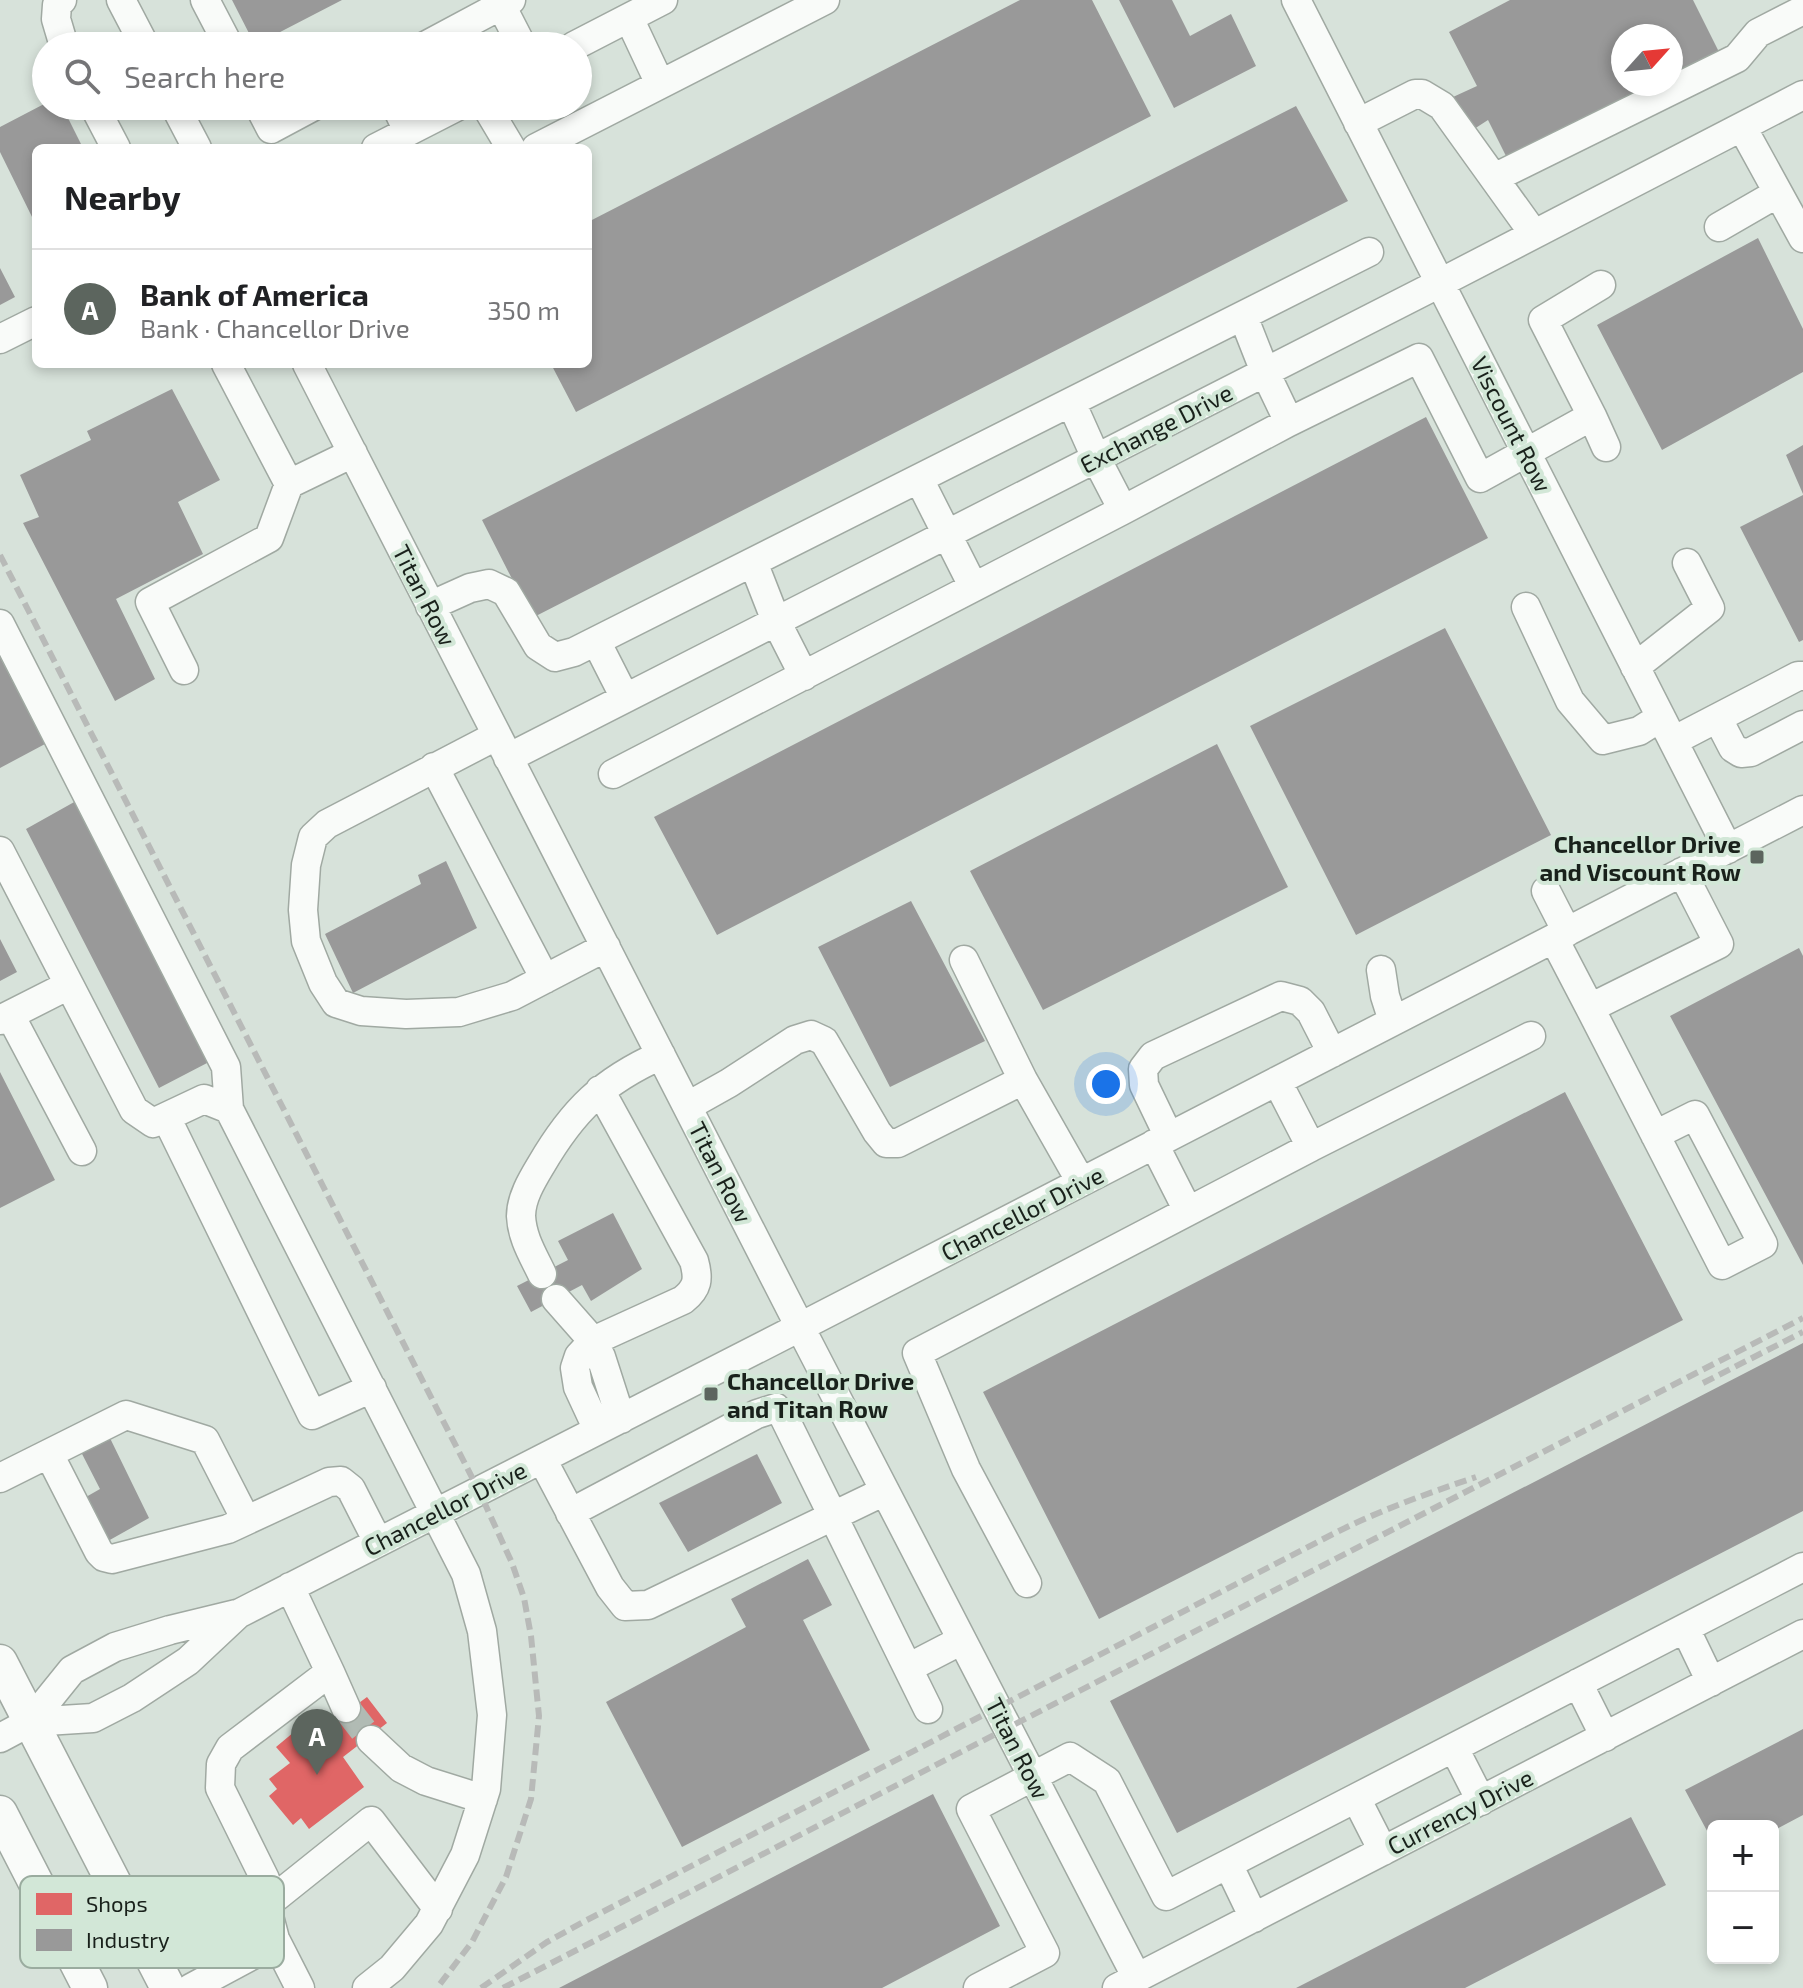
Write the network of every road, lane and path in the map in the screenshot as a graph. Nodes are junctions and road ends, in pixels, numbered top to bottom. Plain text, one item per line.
1 (62, 0) edge
2 (121, 0) edge
3 (205, 0) edge
4 (825, 0) edge
5 (1296, 0) edge
6 (659, 1) edge
7 (506, 2) edge
8 (1801, 15) edge
9 (629, 18) junction
10 (60, 32) edge
11 (138, 32) edge
12 (222, 32) edge
13 (451, 32) edge
14 (517, 32) edge
15 (592, 37) edge
16 (660, 84) junction
17 (1803, 95) edge
18 (592, 119) edge
19 (101, 120) edge
20 (182, 120) edge
21 (266, 120) edge
22 (288, 120) edge
23 (401, 120) edge
24 (494, 120) edge
25 (590, 120) edge
26 (1358, 123) junction
27 (1742, 127) junction
28 (114, 144) edge
29 (195, 144) edge
30 (380, 144) edge
31 (509, 144) edge
32 (544, 144) edge
33 (1494, 178) junction
34 (1778, 193) junction
35 (1719, 227) dead end
36 (1534, 234) junction
37 (1803, 238) edge
38 (1369, 252) dead end
39 (1440, 283) junction
40 (1601, 285) dead end
41 (1243, 316) junction
42 (32, 323) edge
43 (0, 339) edge
44 (228, 368) edge
45 (309, 368) edge
46 (1265, 372) junction
47 (1071, 402) junction
48 (1592, 416) junction
49 (1289, 422) junction
50 (1606, 447) dead end
51 (353, 453) junction
52 (1527, 453) junction
53 (1096, 458) junction
54 (919, 479) junction
55 (289, 484) junction
56 (1123, 510) junction
57 (947, 534) junction
58 (753, 562) junction
59 (1687, 563) dead end
60 (973, 586) junction
61 (430, 606) junction
62 (1526, 607) dead end
63 (776, 621) junction
64 (0, 624) edge
65 (596, 641) junction
66 (1635, 667) junction
67 (184, 670) dead end
68 (804, 676) junction
69 (1803, 676) edge
70 (625, 698) junction
71 (1718, 719) junction
72 (1803, 725) edge
73 (1667, 729) junction
74 (502, 747) junction
75 (434, 767) junction
76 (613, 774) dead end
77 (1803, 810) edge
78 (1728, 849) junction
79 (0, 851) edge
80 (1682, 872) junction
81 (1546, 891) dead end
82 (1560, 935) junction
83 (606, 947) junction
84 (964, 960) dead end
85 (1381, 970) dead end
86 (545, 979) junction
87 (69, 985) junction
88 (1590, 1008) junction
89 (5, 1018) edge
90 (1393, 1021) junction
91 (1531, 1036) dead end
92 (1332, 1053) junction
93 (661, 1055) junction
94 (1023, 1080) junction
95 (1277, 1081) junction
96 (600, 1090) junction
97 (688, 1106) junction
98 (229, 1109) junction
99 (166, 1117) junction
100 (1655, 1135) junction
101 (1161, 1141) junction
102 (1311, 1147) junction
103 (82, 1151) dead end
104 (1081, 1182) junction
105 (1188, 1211) junction
106 (542, 1274) dead end
107 (556, 1299) dead end
108 (800, 1327) junction
109 (593, 1341) junction
110 (372, 1388) junction
111 (609, 1424) junction
112 (49, 1454) junction
113 (542, 1459) junction
114 (0, 1478) edge
115 (885, 1491) junction
116 (436, 1513) junction
117 (570, 1513) junction
118 (834, 1515) junction
119 (246, 1520) junction
120 (378, 1542) junction
121 (1802, 1571) edge
122 (1027, 1583) dead end
123 (290, 1587) junction
124 (240, 1613) junction
125 (1685, 1628) junction
126 (1803, 1634) edge
127 (962, 1640) junction
128 (0, 1662) edge
129 (908, 1668) junction
130 (330, 1672) junction
131 (1711, 1682) junction
132 (1578, 1683) junction
133 (346, 1708) tunnel mouth
134 (928, 1709) dead end
135 (30, 1722) junction
136 (1605, 1737) junction
137 (0, 1738) edge
138 (371, 1740) tunnel mouth
139 (1454, 1748) junction
140 (1032, 1776) junction
141 (1356, 1798) junction
142 (483, 1799) junction
143 (1481, 1801) junction
144 (0, 1813) edge
145 (1383, 1851) junction
146 (1228, 1864) junction
147 (32, 1876) edge
148 (110, 1876) edge
149 (264, 1876) edge
150 (284, 1891) edge
151 (438, 1909) junction
152 (1254, 1918) junction
153 (284, 1957) edge
154 (80, 1968) edge
155 (158, 1968) edge
156 (228, 1968) edge
157 (1007, 1981) edge
158 (1127, 1983) edge
159 (90, 1988) edge
160 (168, 1988) edge
161 (191, 1988) edge
162 (300, 1988) edge
163 (367, 1988) edge
164 (978, 1988) edge

1 - 10 street
2 - 11 street
3 - 12 street
4 - 16 street
5 - 26 street, Viscount Row
6 - 9 street
7 - 13 street
7 - 14 street
8 - 33 street
9 - 15 street
9 - 16 street
16 - 18 street
17 - 27 street, Exchange Drive
19 - 28 street
20 - 29 street
21 - 22 street
23 - 30 street
24 - 31 street
25 - 32 street
26 - 33 street
26 - 39 street, Viscount Row
27 - 34 street
27 - 36 street, Exchange Drive
33 - 36 street
34 - 35 street
34 - 37 street
36 - 39 street, Exchange Drive
38 - 41 street
39 - 46 street, Exchange Drive
39 - 52 street, Viscount Row
40 - 48 street
41 - 46 street
41 - 47 street
42 - 43 street
44 - 55 street
45 - 51 street, Titan Row
46 - 49 street
46 - 53 street, Exchange Drive
47 - 53 street
47 - 54 street
48 - 50 street
48 - 52 street
49 - 52 street
49 - 56 street
51 - 55 street
51 - 61 street, Titan Row
52 - 66 street, Viscount Row
53 - 56 street
53 - 57 street, Exchange Drive
54 - 57 street
54 - 58 street
55 - 67 street
56 - 60 street
57 - 60 street
57 - 63 street, Exchange Drive
58 - 63 street
58 - 65 street
59 - 66 street
60 - 68 street
61 - 65 street
61 - 74 street, Titan Row
62 - 73 street
63 - 68 street
63 - 70 street, Exchange Drive
64 - 98 street
65 - 70 street
66 - 73 street, Viscount Row
68 - 76 street
69 - 71 street
70 - 74 street, Exchange Drive
71 - 72 street
71 - 73 street
73 - 78 street, Viscount Row
74 - 75 street, Exchange Drive
74 - 83 street, Titan Row
75 - 86 street
75 - 86 street, Exchange Drive
77 - 78 street, Chancellor Drive
78 - 80 street, Chancellor Drive
79 - 87 street
80 - 82 street, Chancellor Drive
80 - 88 street
81 - 82 street
82 - 88 street
82 - 90 street, Chancellor Drive
83 - 86 street
83 - 93 street, Titan Row
84 - 94 street
85 - 90 street
87 - 89 street
87 - 99 street
88 - 100 street
89 - 103 street
90 - 92 street, Chancellor Drive
91 - 102 street
92 - 95 street, Chancellor Drive
92 - 101 street
93 - 96 street
93 - 97 street, Titan Row
94 - 97 street
94 - 104 street
95 - 101 street, Chancellor Drive
95 - 102 street
96 - 106 street
96 - 109 street
97 - 108 street, Titan Row
98 - 99 street
98 - 110 street
99 - 110 street
100 - 100 street
101 - 104 street, Chancellor Drive
101 - 105 street
102 - 105 street
104 - 108 street, Chancellor Drive
105 - 122 street
107 - 109 street
108 - 111 street, Chancellor Drive
108 - 115 street, Titan Row
109 - 111 street
110 - 116 street
111 - 113 street, Chancellor Drive
112 - 114 street
112 - 119 street
112 - 119 street
113 - 116 street, Chancellor Drive
113 - 117 street
115 - 118 street
115 - 127 street, Titan Row
116 - 120 street, Chancellor Drive
116 - 142 street
117 - 118 street
117 - 118 street
118 - 129 street
119 - 120 street
120 - 123 street, Chancellor Drive
121 - 125 street
123 - 124 street, Chancellor Drive
123 - 130 street
124 - 135 street, Chancellor Drive
124 - 135 street, Chancellor Drive
125 - 131 street
125 - 132 street
126 - 131 street, Currency Drive
127 - 129 street
127 - 140 street, Titan Row
128 - 135 main road
129 - 134 street
130 - 133 street
130 - 149 street
131 - 136 street, Currency Drive
132 - 136 street
132 - 139 street
135 - 137 street, Chancellor Drive
135 - 148 main road
136 - 143 street, Currency Drive
138 - 142 street
139 - 141 street
139 - 143 street
140 - 146 street
140 - 157 street
140 - 158 street, Titan Row
141 - 145 street
141 - 146 street
142 - 151 street
143 - 145 street, Currency Drive
144 - 147 main road
145 - 152 street, Currency Drive
146 - 152 street
150 - 151 street
151 - 163 street
152 - 158 street, Currency Drive
153 - 162 street
154 - 159 main road
155 - 160 main road
156 - 161 street
157 - 164 street

